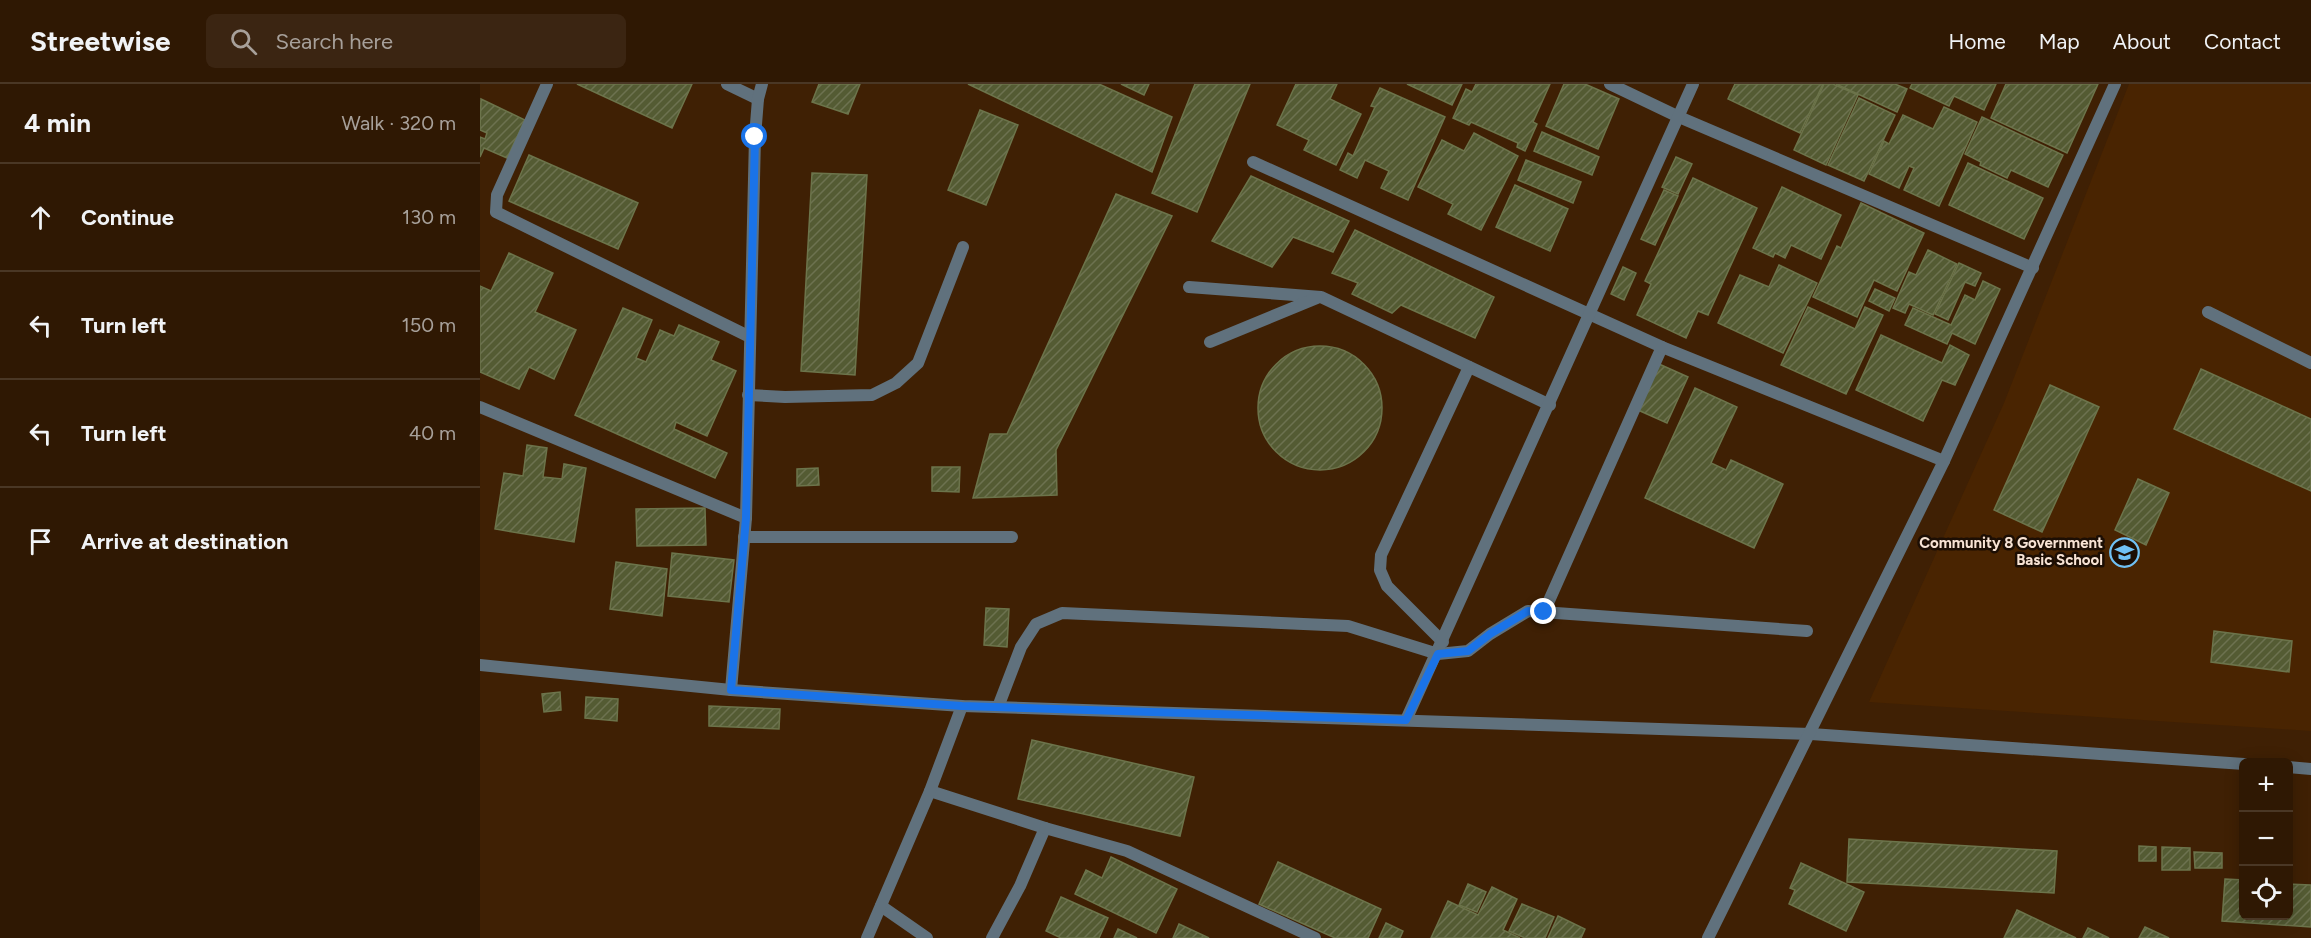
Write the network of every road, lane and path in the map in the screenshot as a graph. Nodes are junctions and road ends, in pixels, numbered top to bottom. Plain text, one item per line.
1 (547, 84) edge
2 (727, 84) edge
3 (762, 84) edge
4 (1610, 84) edge
5 (1694, 84) edge
6 (2115, 84) edge
7 (758, 99) junction
8 (1679, 117) junction
9 (1253, 162) dead end
10 (963, 247) dead end
11 (2033, 268) junction
12 (1189, 287) dead end
13 (1321, 297) junction
14 (2208, 312) dead end
15 (1590, 314) junction
16 (750, 337) junction
17 (1210, 342) dead end
18 (1662, 347) junction
19 (2311, 363) edge
20 (1469, 367) junction
21 (748, 395) junction
22 (1550, 405) junction
23 (480, 407) edge
24 (1944, 461) junction
25 (746, 518) junction
26 (744, 537) junction
27 (1012, 537) dead end
28 (1544, 612) junction
29 (1807, 631) dead end
30 (1441, 648) junction
31 (480, 665) edge
32 (731, 690) junction
33 (962, 706) junction
34 (998, 707) junction
35 (1406, 720) junction
36 (1811, 734) junction
37 (2239, 764) edge
38 (2293, 767) edge
39 (2311, 769) edge
40 (930, 791) junction
41 (1045, 828) junction
42 (881, 906) junction
43 (867, 938) edge
44 (927, 938) edge
45 (992, 938) edge
46 (1315, 938) edge
47 (1708, 938) edge

1 - 16 street
2 - 7 street
3 - 7 street
4 - 8 street
5 - 8 street
6 - 11 street
7 - 16 street
8 - 11 street
8 - 15 street
9 - 15 street
10 - 21 street
11 - 24 street
12 - 13 street
13 - 17 street
13 - 20 street
14 - 19 street
15 - 18 street
15 - 22 street
16 - 21 street
18 - 24 street
18 - 28 street
20 - 22 street
20 - 30 street
21 - 25 street
22 - 30 street
23 - 25 street
24 - 36 street
25 - 26 street
26 - 27 street
26 - 32 street
28 - 29 street
28 - 30 street
30 - 34 street
30 - 35 street
31 - 32 street
32 - 33 street
33 - 34 street
33 - 40 street
34 - 35 street
35 - 36 street
36 - 37 street
36 - 47 street
38 - 39 street
40 - 41 street
40 - 42 street
41 - 45 street
41 - 46 street
42 - 43 street
42 - 44 street

